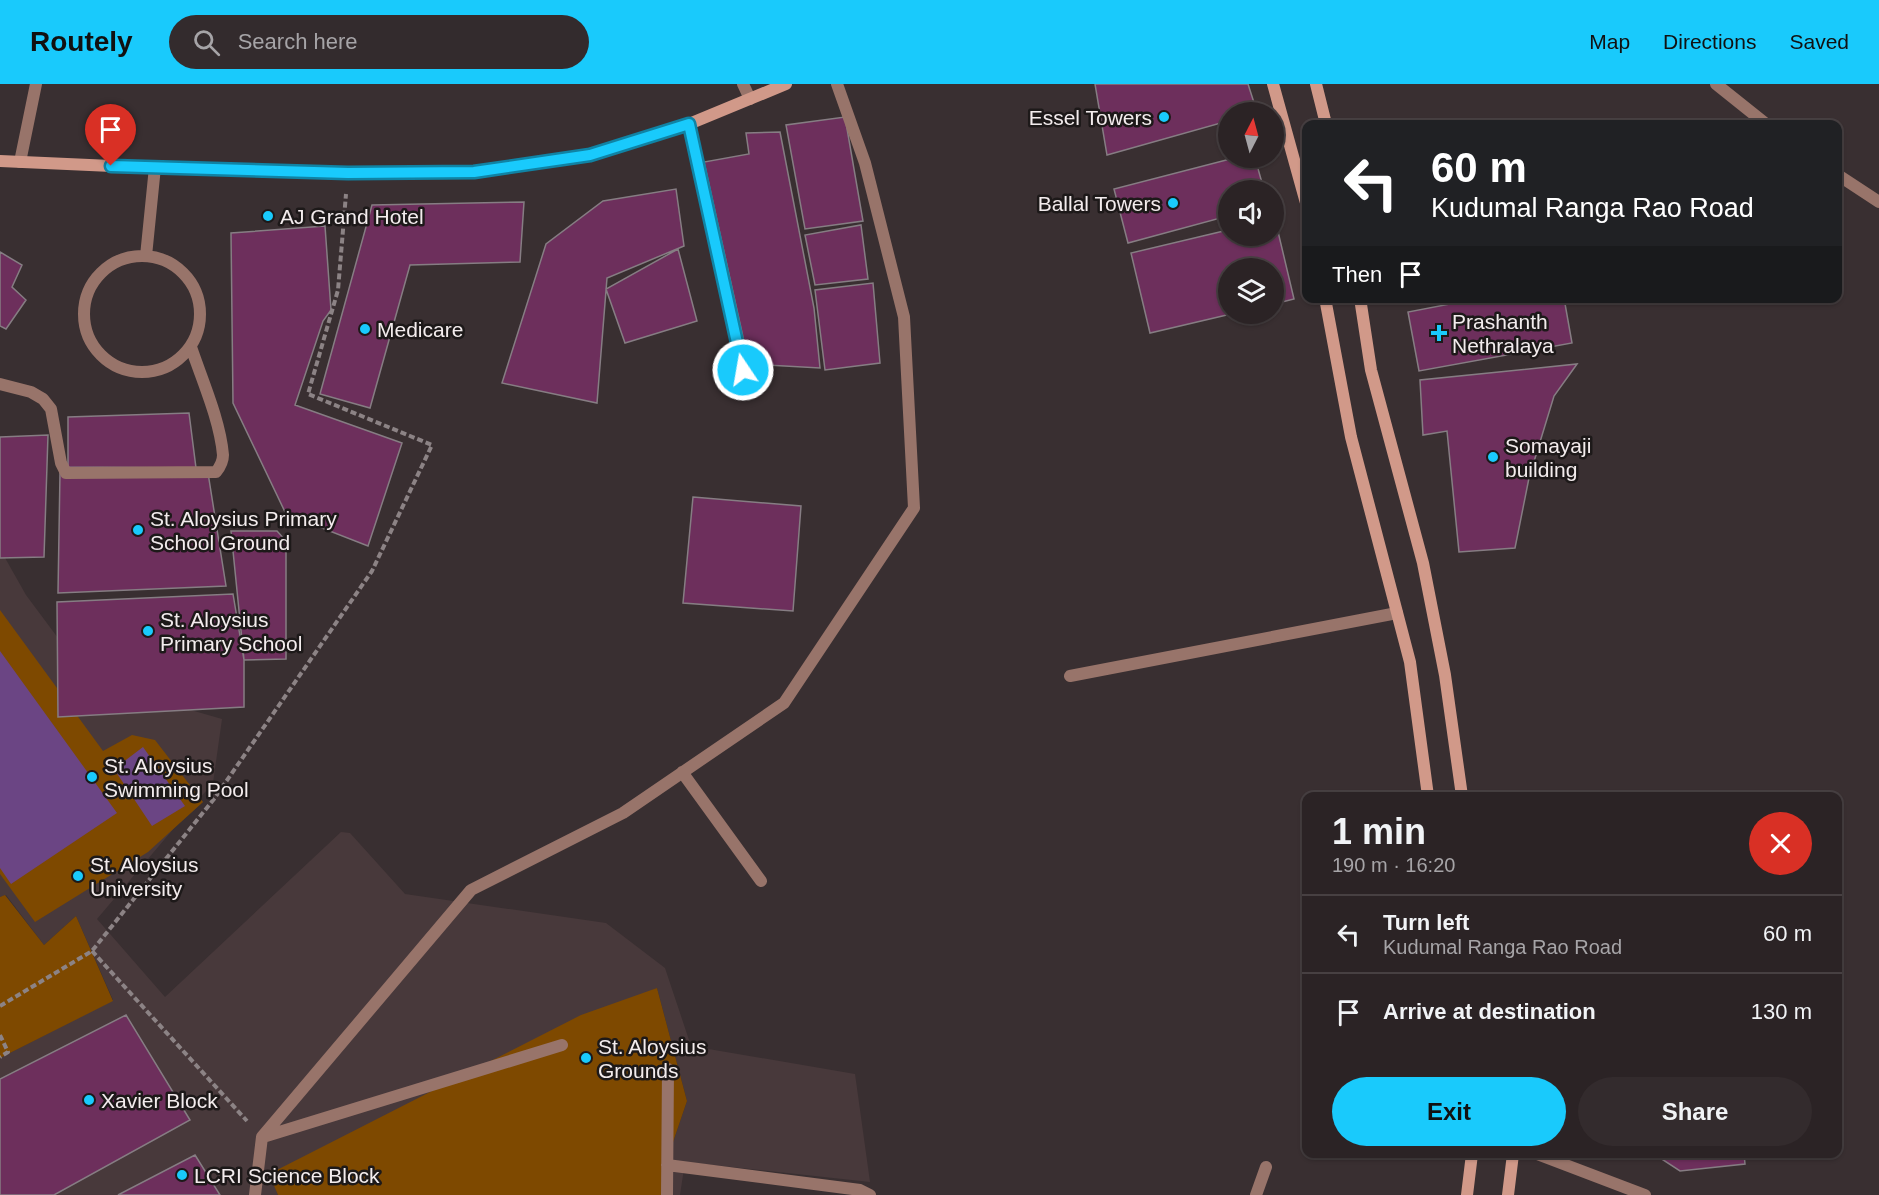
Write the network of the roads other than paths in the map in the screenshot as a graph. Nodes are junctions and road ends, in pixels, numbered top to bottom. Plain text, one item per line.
1 (36, 84) edge
2 (743, 84) edge
3 (786, 84) edge
4 (837, 84) edge
5 (1273, 84) edge
6 (1316, 84) edge
7 (1716, 84) edge
8 (750, 99) junction
9 (1325, 120) edge
10 (1761, 120) edge
11 (689, 124) junction
12 (0, 161) edge
13 (20, 162) junction
14 (155, 168) junction
15 (1842, 178) edge
16 (1302, 189) edge
17 (1879, 202) edge
18 (146, 256) junction
19 (1326, 303) edge
20 (1361, 303) edge
21 (191, 347) junction
22 (743, 370) dead end
23 (0, 384) edge
24 (1397, 613) junction
25 (1070, 676) dead end
26 (682, 772) junction
27 (1427, 792) edge
28 (1461, 792) edge
29 (761, 881) dead end
30 (562, 1045) dead end
31 (668, 1069) dead end
32 (262, 1137) junction
33 (1472, 1158) edge
34 (1513, 1158) edge
35 (1548, 1158) edge
36 (668, 1165) junction
37 (1266, 1167) dead end
38 (255, 1195) edge
39 (667, 1195) edge
40 (870, 1195) edge
41 (1256, 1195) edge
42 (1467, 1195) edge
43 (1508, 1195) edge
44 (1645, 1195) edge

1 - 13 street
2 - 8 street
3 - 8 main road
4 - 26 street
5 - 16 main road
6 - 9 main road
7 - 10 street
8 - 11 main road
11 - 14 main road
11 - 22 street
12 - 13 main road
13 - 14 main road
14 - 18 street
15 - 17 street
18 - 21 street
18 - 21 street
19 - 24 main road
20 - 28 main road
21 - 23 street
24 - 25 street
24 - 27 main road
26 - 29 street
26 - 32 street
30 - 32 street
31 - 36 street
32 - 38 street
33 - 42 main road
34 - 43 main road
35 - 44 street
36 - 39 street
36 - 40 street
37 - 41 street

